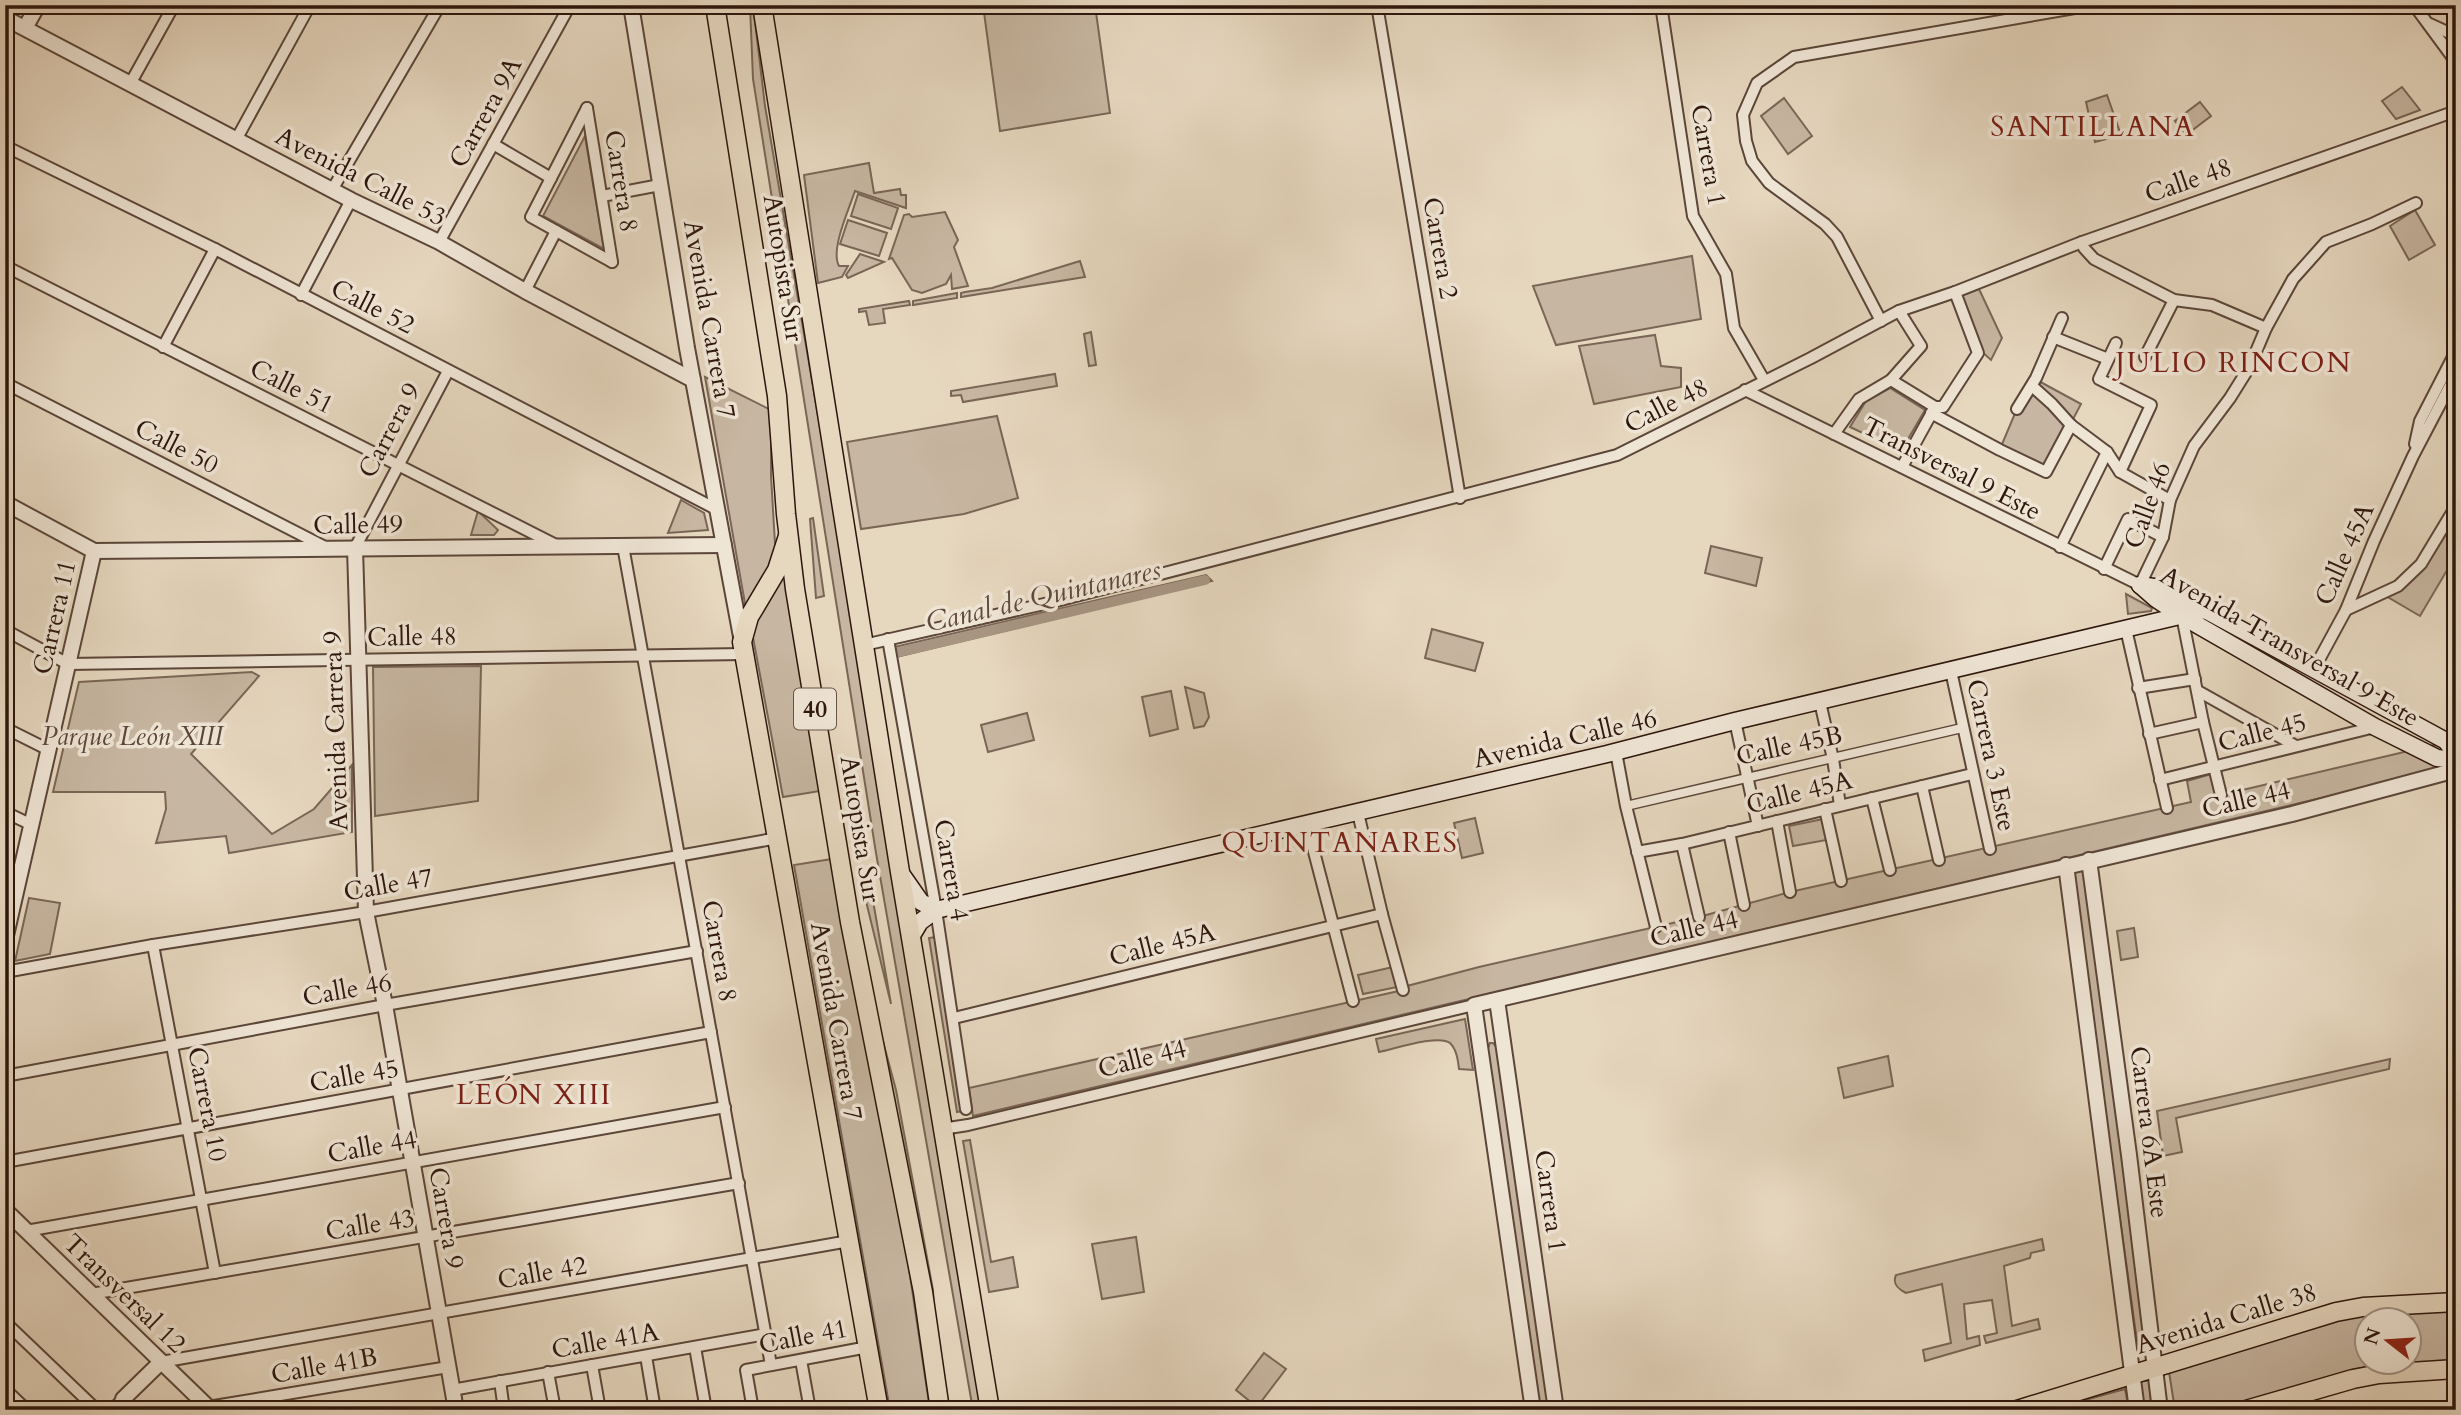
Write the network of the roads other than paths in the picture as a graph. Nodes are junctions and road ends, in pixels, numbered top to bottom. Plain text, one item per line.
1 (38, 5) edge
2 (174, 5) edge
3 (310, 5) edge
4 (440, 5) edge
5 (570, 5) edge
6 (631, 5) edge
7 (715, 5) edge
8 (762, 5) edge
9 (1377, 5) edge
10 (1661, 5) edge
11 (2092, 5) edge
12 (2414, 5) edge
13 (2065, 7) edge
14 (5, 18) edge
15 (2427, 23) junction
16 (24, 28) junction
17 (2456, 36) edge
18 (2456, 62) edge
19 (130, 84) junction
20 (2456, 111) edge
21 (236, 139) junction
22 (492, 144) junction
23 (5, 146) edge
24 (551, 178) junction
25 (660, 185) junction
26 (332, 190) junction
27 (602, 196) junction
28 (351, 200) junction
29 (2416, 203) dead end
30 (556, 231) junction
31 (439, 242) junction
32 (2082, 242) junction
33 (215, 249) junction
34 (5, 266) edge
35 (525, 291) junction
36 (1955, 292) junction
37 (301, 295) junction
38 (2174, 300) junction
39 (1899, 311) junction
40 (2062, 318) dead end
41 (1881, 321) junction
42 (2266, 328) junction
43 (2053, 337) junction
44 (2116, 344) dead end
45 (163, 346) junction
46 (2456, 351) edge
47 (2144, 357) dead end
48 (2108, 359) junction
49 (448, 371) junction
50 (2456, 374) edge
51 (693, 380) junction
52 (1764, 380) junction
53 (1891, 380) junction
54 (5, 383) edge
55 (2032, 386) junction
56 (1745, 390) junction
57 (2017, 409) dead end
58 (1933, 410) junction
59 (2425, 423) junction
60 (2071, 425) junction
61 (1833, 434) junction
62 (2108, 452) junction
63 (398, 466) junction
64 (1902, 467) junction
65 (2120, 472) junction
66 (1460, 498) junction
67 (2170, 500) junction
68 (5, 503) edge
69 (2456, 506) edge
70 (718, 510) junction
71 (788, 536) junction
72 (2163, 537) junction
73 (724, 545) junction
74 (559, 546) junction
75 (623, 546) junction
76 (2060, 547) junction
77 (355, 548) junction
78 (329, 549) junction
79 (94, 551) junction
80 (2104, 569) junction
81 (2140, 585) junction
82 (2205, 610) junction
83 (2346, 610) junction
84 (2182, 616) junction
85 (2126, 629) junction
86 (5, 630) edge
87 (888, 639) junction
88 (864, 645) junction
89 (743, 648) junction
90 (643, 656) junction
91 (358, 660) junction
92 (68, 664) junction
93 (2314, 670) junction
94 (1951, 671) junction
95 (2195, 679) junction
96 (2138, 688) junction
97 (2198, 691) junction
98 (1819, 702) junction
99 (1735, 721) junction
100 (2203, 722) junction
101 (2375, 727) junction
102 (5, 728) edge
103 (1962, 728) junction
104 (2149, 734) junction
105 (2296, 747) junction
106 (49, 750) junction
107 (1616, 752) junction
108 (2456, 754) edge
109 (1833, 759) junction
110 (2456, 761) edge
111 (2214, 768) junction
112 (2456, 770) edge
113 (1972, 774) junction
114 (1746, 778) junction
115 (2160, 780) junction
116 (1922, 786) junction
117 (2221, 795) dead end
118 (1872, 798) junction
119 (1840, 805) junction
120 (1626, 806) junction
121 (2167, 807) dead end
122 (1825, 809) junction
123 (5, 812) edge
124 (1358, 813) junction
125 (1777, 821) junction
126 (32, 825) junction
127 (1307, 825) junction
128 (1758, 826) junction
129 (1729, 832) junction
130 (778, 838) junction
131 (1682, 844) junction
132 (1990, 849) dead end
133 (1637, 852) junction
134 (679, 856) junction
135 (1939, 860) dead end
136 (2089, 860) junction
137 (2066, 865) junction
138 (1890, 870) dead end
139 (900, 872) junction
140 (1841, 881) dead end
141 (1790, 892) dead end
142 (10, 896) edge
143 (1744, 905) dead end
144 (936, 910) junction
145 (366, 912) junction
146 (1382, 914) junction
147 (1699, 917) dead end
148 (1333, 926) junction
149 (1656, 928) dead end
150 (911, 937) junction
151 (5, 940) edge
152 (153, 945) junction
153 (697, 951) junction
154 (5, 972) edge
155 (1403, 990) dead end
156 (1497, 1000) junction
157 (1353, 1001) dead end
158 (385, 1005) junction
159 (1474, 1005) junction
160 (954, 1018) junction
161 (711, 1032) junction
162 (1503, 1041) junction
163 (171, 1044) junction
164 (1480, 1045) junction
165 (5, 1076) edge
166 (400, 1091) junction
167 (725, 1107) junction
168 (966, 1110) dead end
169 (187, 1128) junction
170 (942, 1129) junction
171 (5, 1162) edge
172 (413, 1164) junction
173 (738, 1183) junction
174 (201, 1202) junction
175 (5, 1210) edge
176 (26, 1231) junction
177 (426, 1238) junction
178 (849, 1241) junction
179 (752, 1258) junction
180 (215, 1273) junction
181 (92, 1294) junction
182 (2456, 1302) edge
183 (439, 1313) junction
184 (5, 1322) edge
185 (766, 1334) junction
186 (695, 1347) junction
187 (868, 1347) junction
188 (646, 1356) junction
189 (801, 1360) junction
190 (161, 1362) junction
191 (592, 1365) junction
192 (771, 1365) junction
193 (448, 1367) junction
194 (2155, 1367) junction
195 (2456, 1369) edge
196 (548, 1373) junction
197 (2132, 1374) junction
198 (500, 1381) junction
199 (5, 1389) edge
200 (452, 1390) junction
201 (125, 1405) edge
202 (209, 1409) edge
203 (27, 1410) edge
204 (97, 1410) edge
205 (111, 1410) edge
206 (456, 1410) edge
207 (504, 1410) edge
208 (555, 1410) edge
209 (600, 1410) edge
210 (655, 1410) edge
211 (706, 1410) edge
212 (753, 1410) edge
213 (810, 1410) edge
214 (879, 1410) edge
215 (940, 1410) edge
216 (990, 1410) edge
217 (1533, 1410) edge
218 (1556, 1410) edge
219 (2017, 1410) edge
220 (2137, 1410) edge
221 (2160, 1410) edge
222 (2246, 1410) edge

1 - 16 street
2 - 19 street
3 - 21 street
4 - 26 street
5 - 22 street, Carrera 9A
6 - 25 street, Avenida Carrera 7
7 - 71 main road, Autopista Sur / 40
8 - 88 main road, Autopista Sur / 40
9 - 66 street, Carrera 2
10 - 52 street, Carrera 1
11 - 13 street
12 - 15 street
13 - 41 street
14 - 16 street, Avenida Calle 53
15 - 17 street
15 - 18 street
16 - 19 street, Avenida Calle 53
19 - 21 street, Avenida Calle 53
20 - 32 street, Calle 48
21 - 26 street, Avenida Calle 53
22 - 24 street
22 - 31 street, Carrera 9A
23 - 33 street, Calle 52
24 - 27 street, Carrera 8
24 - 30 street
25 - 27 street
25 - 51 street, Avenida Carrera 7
26 - 28 street, Avenida Calle 53
27 - 30 street, Carrera 8
28 - 31 street, Avenida Calle 53
28 - 37 street
29 - 42 street, Calle 46
30 - 35 street
31 - 35 street, Avenida Calle 53
32 - 36 street, Calle 48
32 - 38 street
33 - 37 street, Calle 52
33 - 45 street
34 - 45 street, Calle 51
35 - 51 street, Avenida Calle 53
36 - 39 street, Calle 48
36 - 58 street
37 - 49 street, Calle 52
38 - 42 street
38 - 47 street
39 - 41 street, Calle 48
39 - 53 street
40 - 43 street
41 - 52 street, Calle 48
42 - 67 street, Calle 46
43 - 48 street
43 - 55 street
44 - 48 street
45 - 63 street, Calle 51
46 - 59 street, Calle 45A
48 - 65 street
49 - 63 street, Carrera 9
49 - 70 street, Calle 52
50 - 59 street, Calle 45A
51 - 70 street, Avenida Carrera 7
52 - 56 street, Calle 48
53 - 58 street
53 - 61 street
54 - 78 street, Calle 50
55 - 57 street
55 - 60 street
56 - 61 street, Transversal 9 Este
56 - 66 street, Calle 48
58 - 60 street
58 - 64 street
59 - 83 street, Calle 45A
60 - 62 street
61 - 64 street, Transversal 9 Este
62 - 65 street
62 - 76 street
63 - 74 street, Calle 51
63 - 77 street, Carrera 9
64 - 76 street, Transversal 9 Este
65 - 67 street
66 - 87 street, Calle 48
67 - 72 street, Calle 46
68 - 79 street, Calle 49
69 - 83 street
70 - 73 street, Avenida Carrera 7
71 - 89 main road
71 - 215 main road, Autopista Sur / 40
72 - 80 street
72 - 81 street, Calle 46
73 - 75 street, Calle 49
73 - 89 street, Avenida Carrera 7
74 - 75 street, Calle 49
74 - 77 street, Calle 49
75 - 90 street, Carrera 8
76 - 80 street, Transversal 9 Este
77 - 78 street, Calle 49
77 - 91 street, Avenida Carrera 9
78 - 79 street, Calle 49
79 - 92 street, Carrera 11
80 - 81 street, Transversal 9 Este
81 - 82 main road
81 - 84 main road, Avenida Transversal 9 Este
82 - 84 main road, Avenida Calle 46
82 - 93 main road
83 - 93 street, Calle 45A
84 - 85 main road, Avenida Calle 46
84 - 95 street
84 - 101 main road, Avenida Transversal 9 Este
85 - 94 main road, Avenida Calle 46
85 - 96 street
86 - 92 street, Calle 48
87 - 88 street, Calle 48
87 - 144 street, Carrera 4
88 - 139 main road, Autopista Sur / 40
89 - 90 street, Calle 48
89 - 130 main road, Avenida Carrera 7
90 - 91 street, Calle 48
90 - 134 street, Carrera 8
91 - 92 street, Calle 48
91 - 145 street, Avenida Carrera 9
92 - 106 street, Carrera 11
93 - 108 main road
94 - 98 main road, Avenida Calle 46
94 - 103 street, Carrera 3 Este
95 - 96 street
95 - 97 street
96 - 104 street
97 - 100 street
97 - 105 street
98 - 99 main road, Avenida Calle 46
98 - 109 street
99 - 107 main road, Avenida Calle 46
99 - 114 street
100 - 104 street
100 - 111 street
101 - 105 street, Calle 45
101 - 110 main road, Avenida Transversal 9 Este
102 - 106 street
103 - 109 street, Calle 45B
103 - 113 street, Carrera 3 Este
104 - 115 street
105 - 111 street, Calle 45
106 - 126 street, Carrera 11
107 - 120 street
107 - 124 main road, Avenida Calle 46
109 - 114 street, Calle 45B
109 - 119 street
111 - 115 street, Calle 45
111 - 117 street
112 - 136 street, Calle 44
113 - 116 street, Calle 45A
113 - 132 street, Carrera 3 Este
114 - 120 street, Calle 45B
114 - 128 street
115 - 121 street
116 - 118 street, Calle 45A
116 - 135 street
118 - 119 street, Calle 45A
118 - 138 street
119 - 122 street, Calle 45A
120 - 133 street
122 - 125 street, Calle 45A
122 - 140 street
123 - 126 street
124 - 127 main road, Avenida Calle 46
124 - 146 street
125 - 128 street, Calle 45A
125 - 141 street
126 - 142 street, Carrera 11
127 - 144 main road, Avenida Calle 46
127 - 148 street
128 - 129 street, Calle 45A
129 - 131 street, Calle 45A
129 - 143 street
130 - 134 street, Calle 47
130 - 178 main road, Avenida Carrera 7
131 - 133 street, Calle 45A
131 - 147 street
133 - 149 street
134 - 145 street, Calle 47
134 - 153 street, Carrera 8
136 - 137 street, Calle 44
136 - 194 street, Carrera 6A Este
137 - 156 street, Calle 44
137 - 197 street, Carrera 6A Este
139 - 144 main road
139 - 150 main road, Autopista Sur / 40
142 - 151 street, Carrera 11
144 - 150 main road
144 - 160 street, Carrera 4
145 - 152 street, Calle 47
145 - 158 street, Carrera 9
146 - 148 street, Calle 45A
146 - 155 street
148 - 157 street
148 - 160 street, Calle 45A
150 - 170 main road, Autopista Sur / 40
152 - 154 street, Calle 47
152 - 163 street, Carrera 10
153 - 158 street, Calle 46
153 - 161 street, Carrera 8
156 - 159 street, Calle 44
156 - 162 street, Carrera 1
158 - 163 street, Calle 46
158 - 166 street, Carrera 9
159 - 164 street, Carrera 1
159 - 170 street, Calle 44
160 - 168 street, Carrera 4
161 - 166 street, Calle 45
161 - 167 street, Carrera 8
162 - 164 street
162 - 218 street, Carrera 1
163 - 165 street, Calle 46
163 - 169 street, Carrera 10
164 - 217 street, Carrera 1
166 - 169 street, Calle 45
166 - 172 street, Carrera 9
167 - 172 street, Calle 44
167 - 173 street, Carrera 8
169 - 171 street, Calle 45
169 - 174 street, Carrera 10
170 - 216 main road, Autopista Sur / 40
172 - 174 street, Calle 44
172 - 177 street, Carrera 9
173 - 177 street, Calle 43
173 - 179 street, Carrera 8
174 - 176 street, Calle 44
174 - 180 street, Carrera 10
175 - 176 street, Transversal 12
176 - 181 street, Transversal 12
177 - 180 street, Calle 43
177 - 183 street, Carrera 9
178 - 179 street, Calle 42
178 - 187 main road, Avenida Carrera 7
179 - 183 street, Calle 42
179 - 185 street, Carrera 8
180 - 181 street, Calle 43
181 - 190 street, Transversal 12
182 - 194 main road, Avenida Calle 38
183 - 190 street, Calle 42
183 - 193 street, Carrera 9
184 - 204 street
185 - 186 street, Calle 41A
185 - 192 street, Carrera 8
186 - 188 street, Calle 41A
186 - 211 street
187 - 189 street, Calle 41
187 - 214 main road, Avenida Carrera 7
188 - 191 street, Calle 41A
188 - 210 street
189 - 192 street, Calle 41
189 - 213 street
190 - 201 street
190 - 202 street, Transversal 12
191 - 196 street, Calle 41A
191 - 209 street
192 - 212 street, Calle 41
193 - 200 street, Carrera 9
193 - 202 street, Calle 41B
194 - 197 main road, Avenida Calle 38
194 - 221 street, Carrera 6A Este
195 - 222 main road
196 - 198 street, Calle 41A
196 - 208 street
197 - 219 main road, Avenida Calle 38
197 - 220 street, Carrera 6A Este
198 - 200 street, Calle 41A
198 - 207 street
199 - 203 street
200 - 206 street, Carrera 9
201 - 205 street

